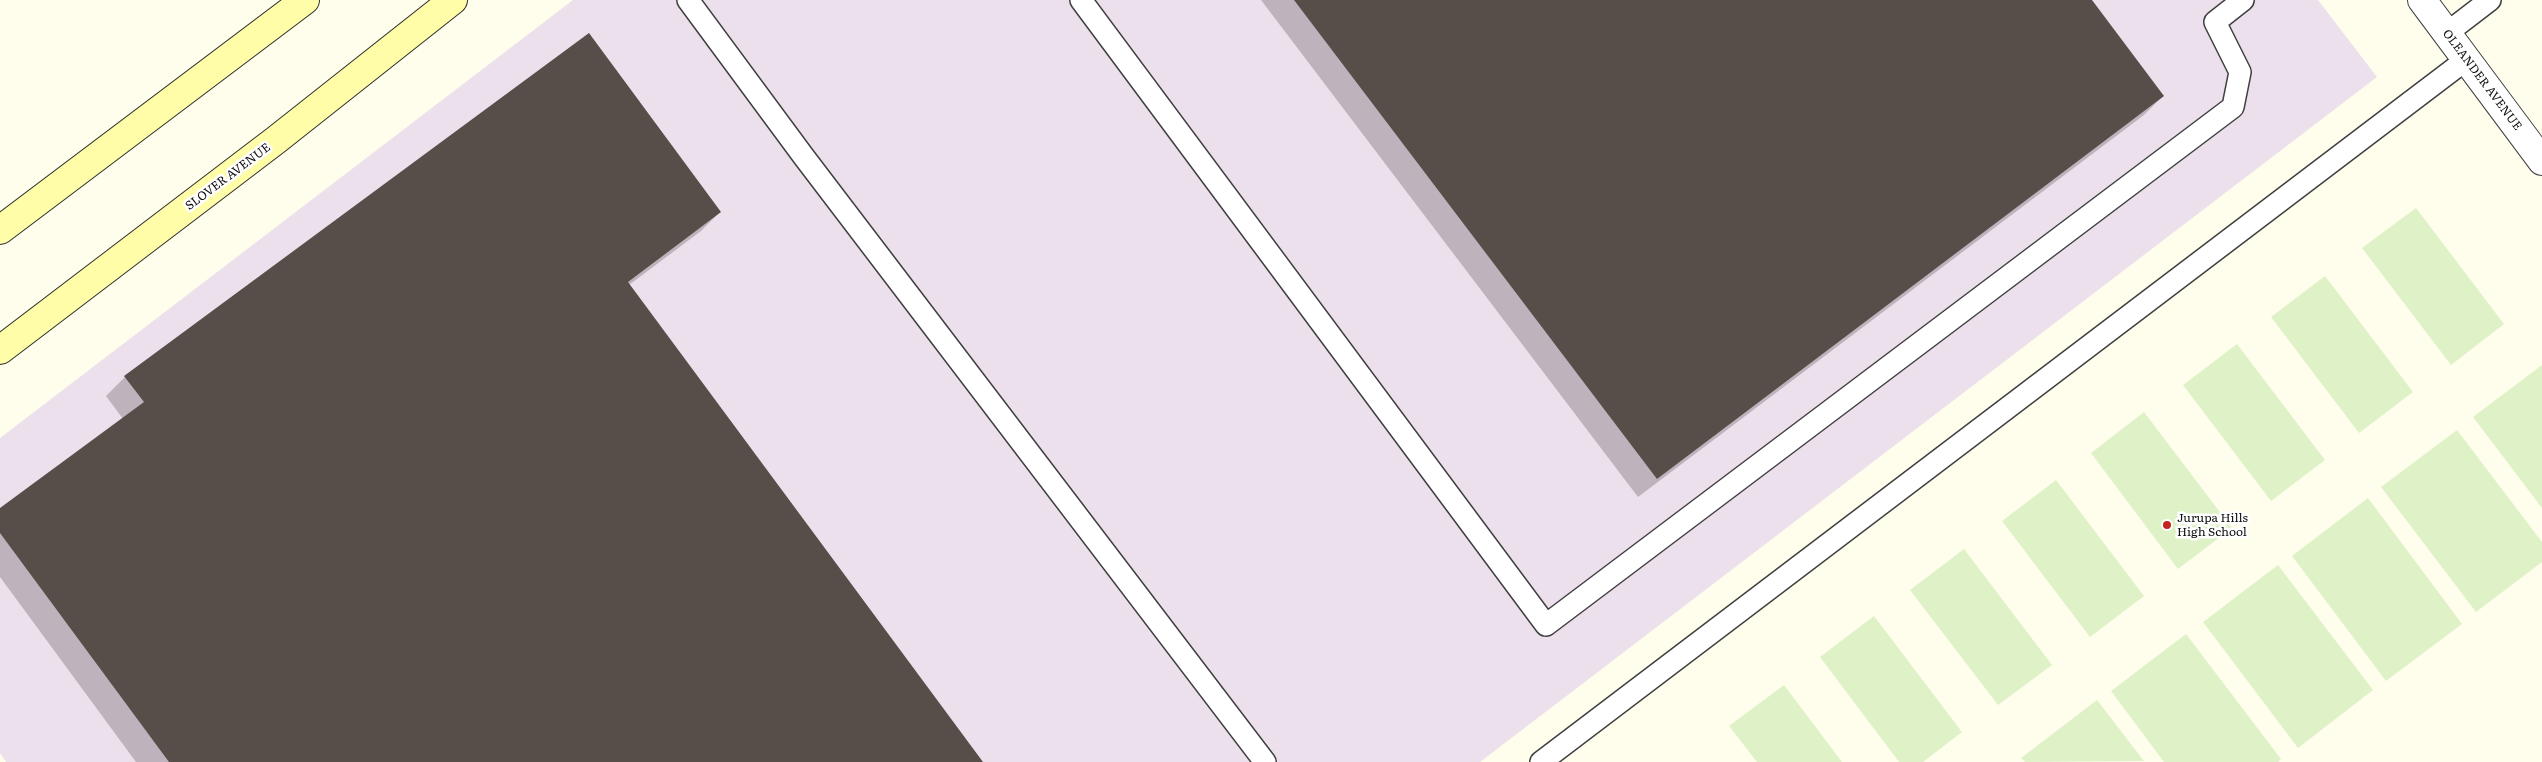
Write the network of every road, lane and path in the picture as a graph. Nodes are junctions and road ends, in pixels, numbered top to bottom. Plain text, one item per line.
1 (305, 0) edge
2 (453, 0) edge
3 (688, 0) edge
4 (1081, 0) edge
5 (2243, 0) edge
6 (2422, 0) edge
7 (2490, 0) edge
8 (2447, 33) junction
9 (2467, 60) junction
10 (2542, 161) edge
11 (0, 230) edge
12 (0, 350) edge
13 (1265, 762) edge
14 (1541, 762) edge

1 - 11 main road
2 - 12 main road, SLOVER AVENUE
3 - 13 lane
4 - 5 lane
6 - 8 street, OLEANDER AVENUE
7 - 8 lane
8 - 9 street, OLEANDER AVENUE
9 - 10 street, OLEANDER AVENUE
9 - 14 lane

